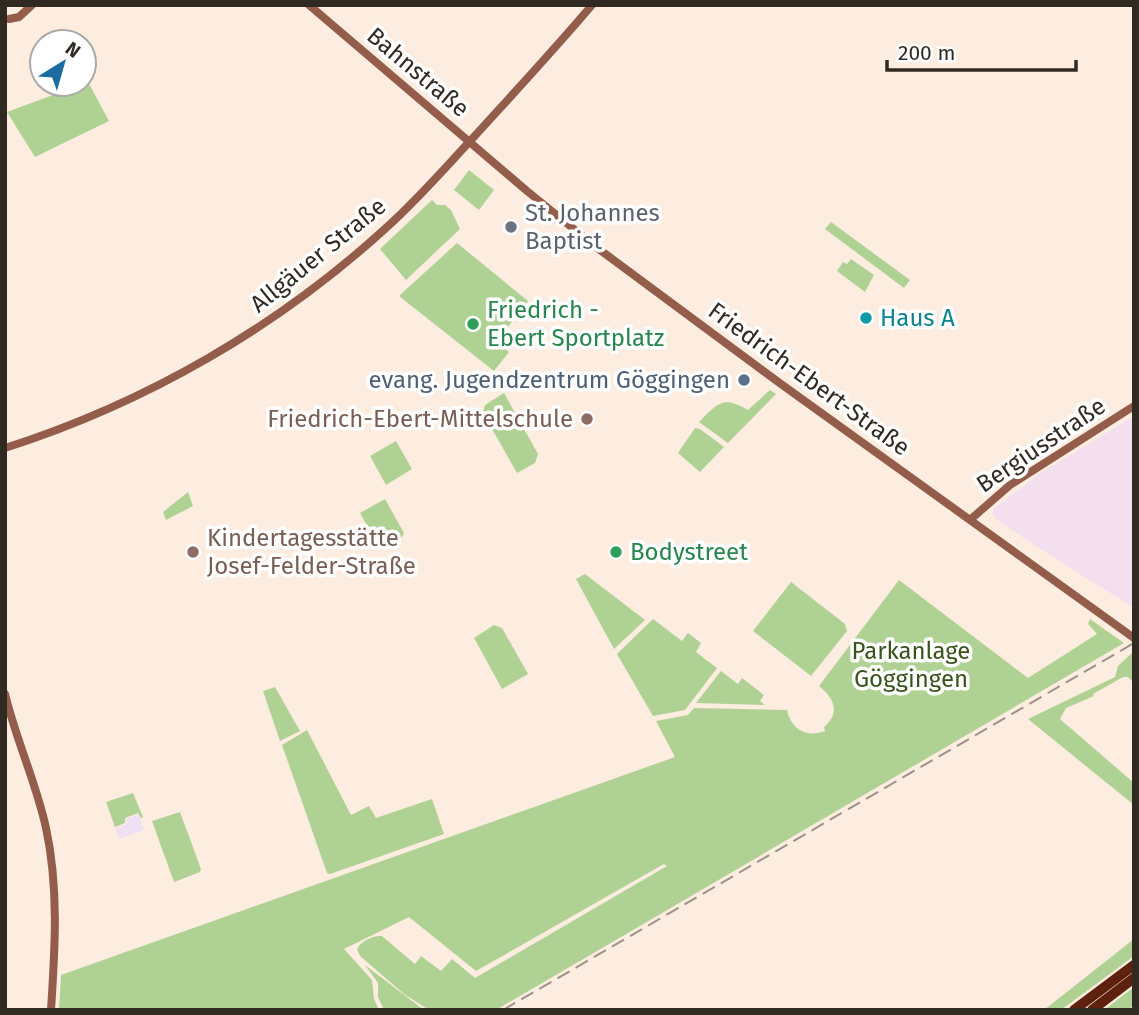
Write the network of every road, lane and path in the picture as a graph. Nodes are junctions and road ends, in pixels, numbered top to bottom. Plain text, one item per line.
1 (309, 5) edge
2 (592, 5) edge
3 (29, 7) edge
4 (7, 21) edge
5 (470, 142) junction
6 (1134, 406) edge
7 (5, 448) edge
8 (971, 519) junction
9 (1134, 638) edge
10 (5, 694) edge
11 (1134, 965) edge
12 (1134, 978) edge
13 (51, 1010) edge
14 (1074, 1010) edge
15 (1092, 1010) edge

1 - 5 street, Bahnstraße
2 - 5 street, Allgäuer Straße
3 - 4 street
5 - 7 street, Allgäuer Straße
5 - 8 street, Friedrich-Ebert-Straße
6 - 8 street, Bergiusstraße
8 - 9 street, Friedrich-Ebert-Straße
10 - 13 street
11 - 14 highway
12 - 15 highway

